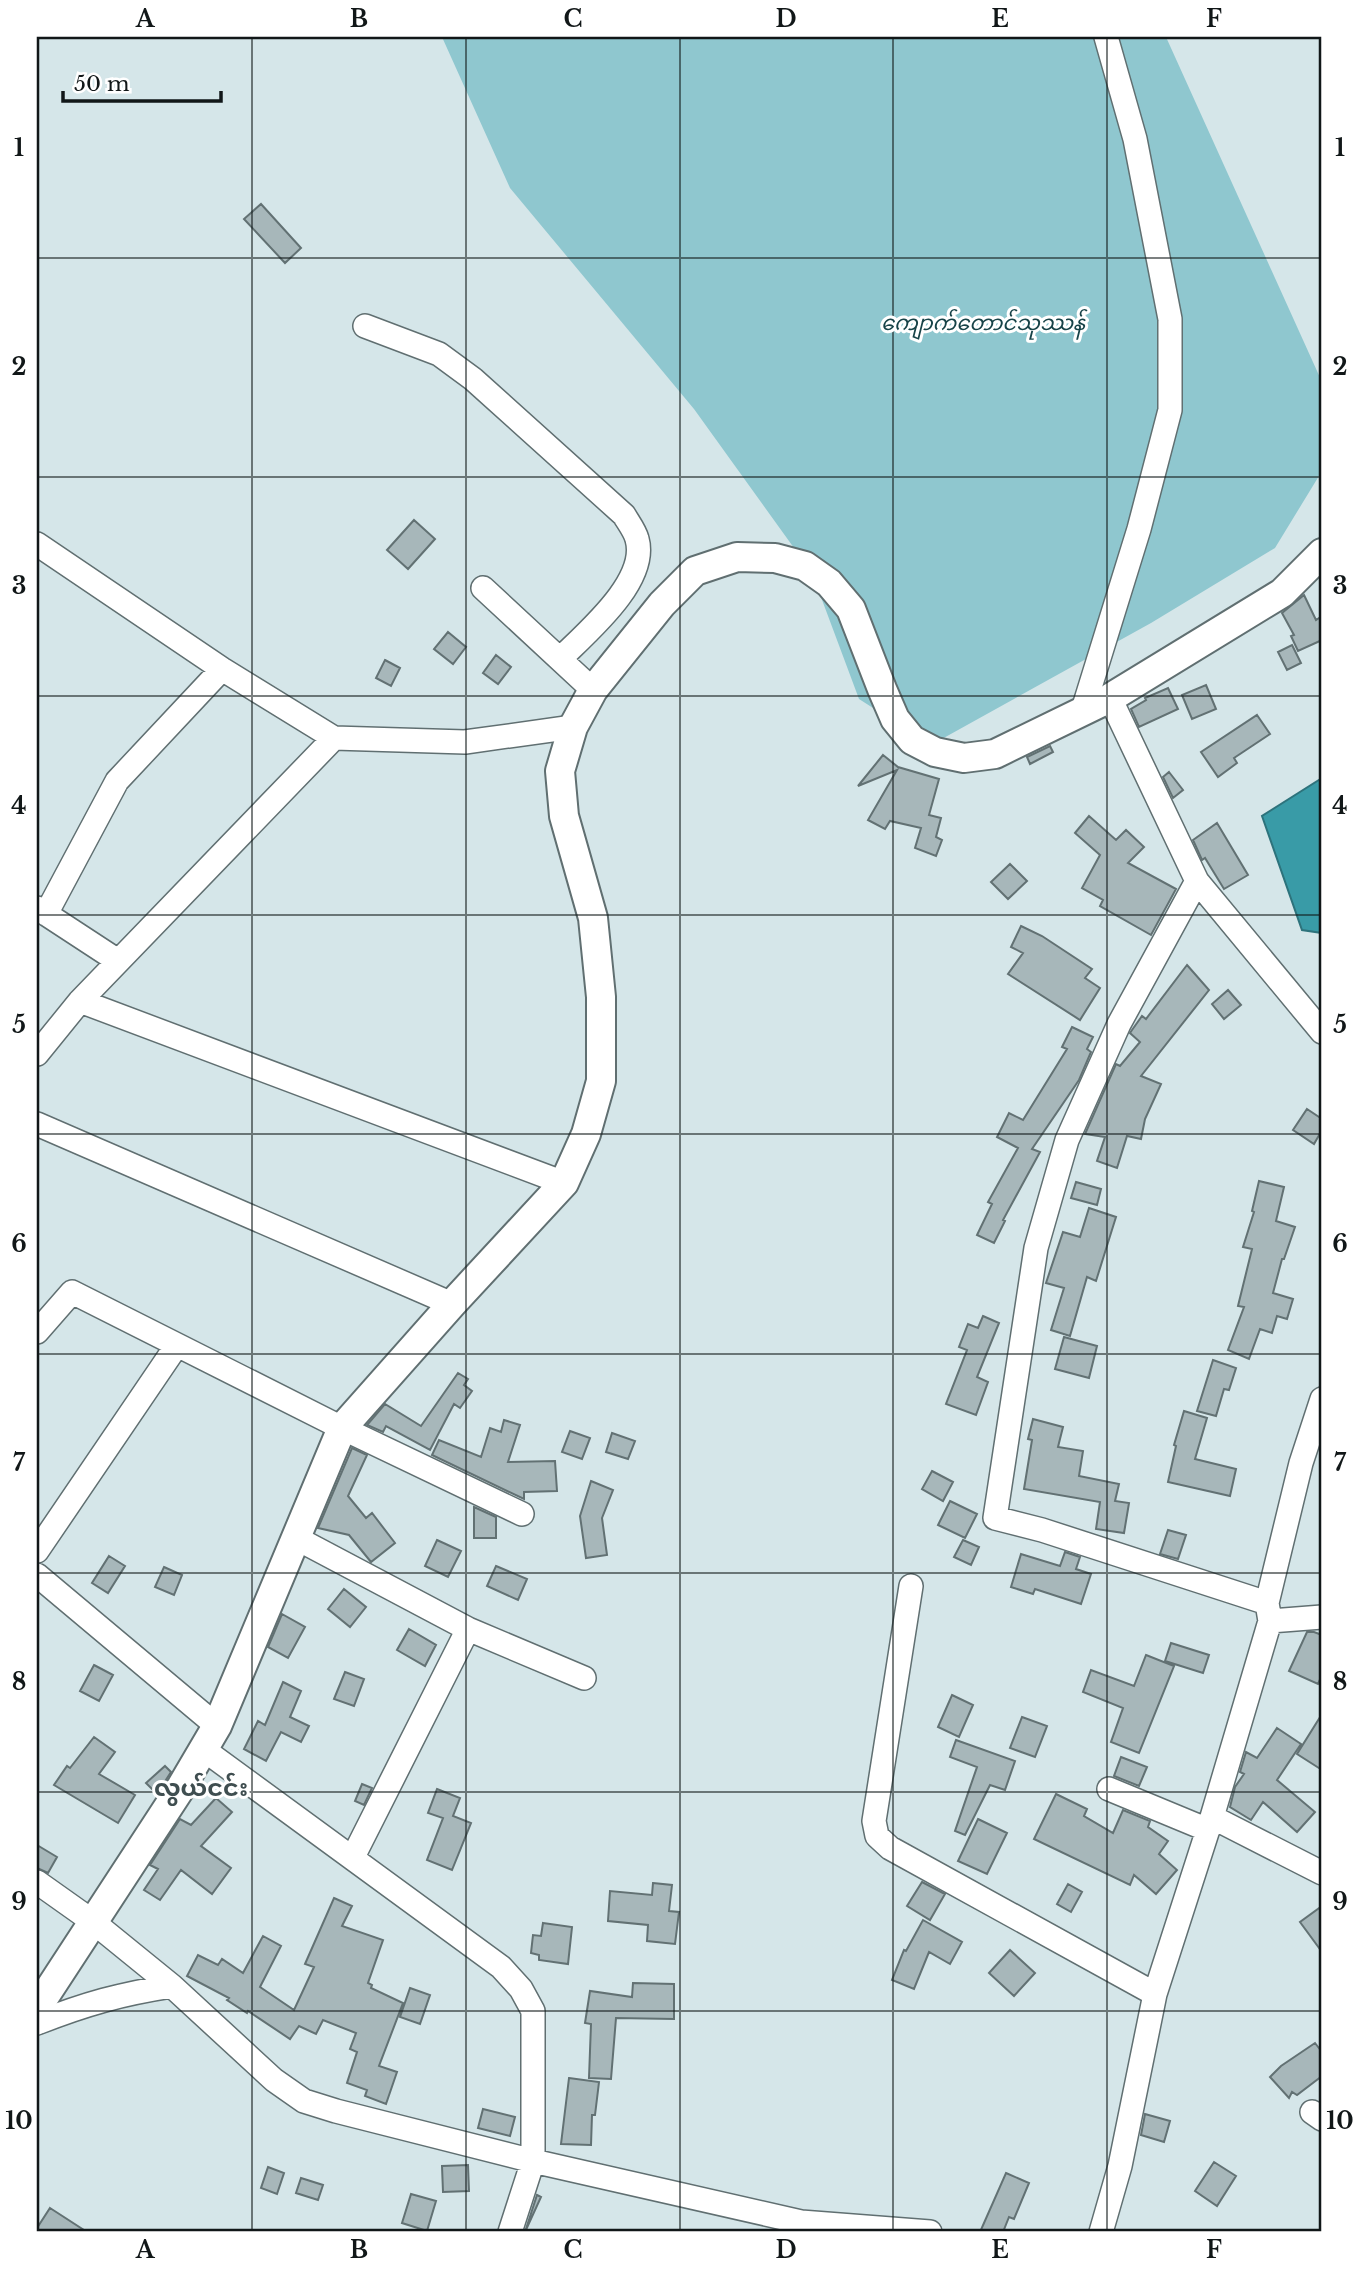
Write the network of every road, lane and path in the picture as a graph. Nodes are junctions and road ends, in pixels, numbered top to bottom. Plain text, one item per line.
1 (1106, 37) edge
2 (365, 326) dead end
3 (37, 544) edge
4 (1322, 553) edge
5 (483, 588) dead end
6 (560, 659) junction
7 (222, 669) junction
8 (593, 690) junction
9 (1110, 698) junction
10 (1082, 713) junction
11 (573, 727) junction
12 (334, 738) junction
13 (1196, 881) junction
14 (41, 911) edge
15 (118, 961) junction
16 (80, 1000) junction
17 (1322, 1032) edge
18 (37, 1055) edge
19 (37, 1125) edge
20 (564, 1183) junction
21 (452, 1304) junction
22 (37, 1332) edge
23 (177, 1345) junction
24 (1322, 1399) edge
25 (342, 1428) junction
26 (522, 1514) dead end
27 (296, 1538) junction
28 (37, 1551) edge
29 (37, 1575) edge
30 (911, 1586) dead end
31 (1269, 1612) junction
32 (1322, 1617) edge
33 (468, 1629) junction
34 (584, 1678) dead end
35 (210, 1737) junction
36 (1109, 1789) dead end
37 (1210, 1823) junction
38 (353, 1857) junction
39 (1322, 1873) edge
40 (37, 1882) edge
41 (92, 1921) junction
42 (172, 1986) junction
43 (1155, 1994) junction
44 (37, 2008) edge
45 (37, 2023) edge
46 (533, 2161) junction
47 (510, 2232) edge
48 (930, 2232) edge
49 (1101, 2232) edge

1 - 10 street
2 - 6 street
3 - 7 street
4 - 9 street
5 - 6 street
6 - 8 street
7 - 12 street
7 - 14 street
8 - 10 street
8 - 11 street
9 - 10 street
9 - 13 street
11 - 12 street
11 - 20 street
12 - 15 street
13 - 17 street
13 - 31 street
14 - 15 street
15 - 16 street
16 - 18 street
16 - 20 street
19 - 21 street
20 - 21 street
21 - 25 street
22 - 23 street
23 - 25 street
23 - 28 street
24 - 31 street
25 - 26 street
25 - 27 street
27 - 33 street
27 - 35 street
29 - 35 street
30 - 43 street
31 - 32 street
31 - 37 street
33 - 34 street
33 - 38 street
35 - 38 street
35 - 41 street
36 - 37 street
37 - 39 street
37 - 43 street
38 - 46 street
40 - 41 street
41 - 42 street
41 - 44 street
42 - 45 street
42 - 46 street
43 - 49 street
46 - 47 street
46 - 48 street

